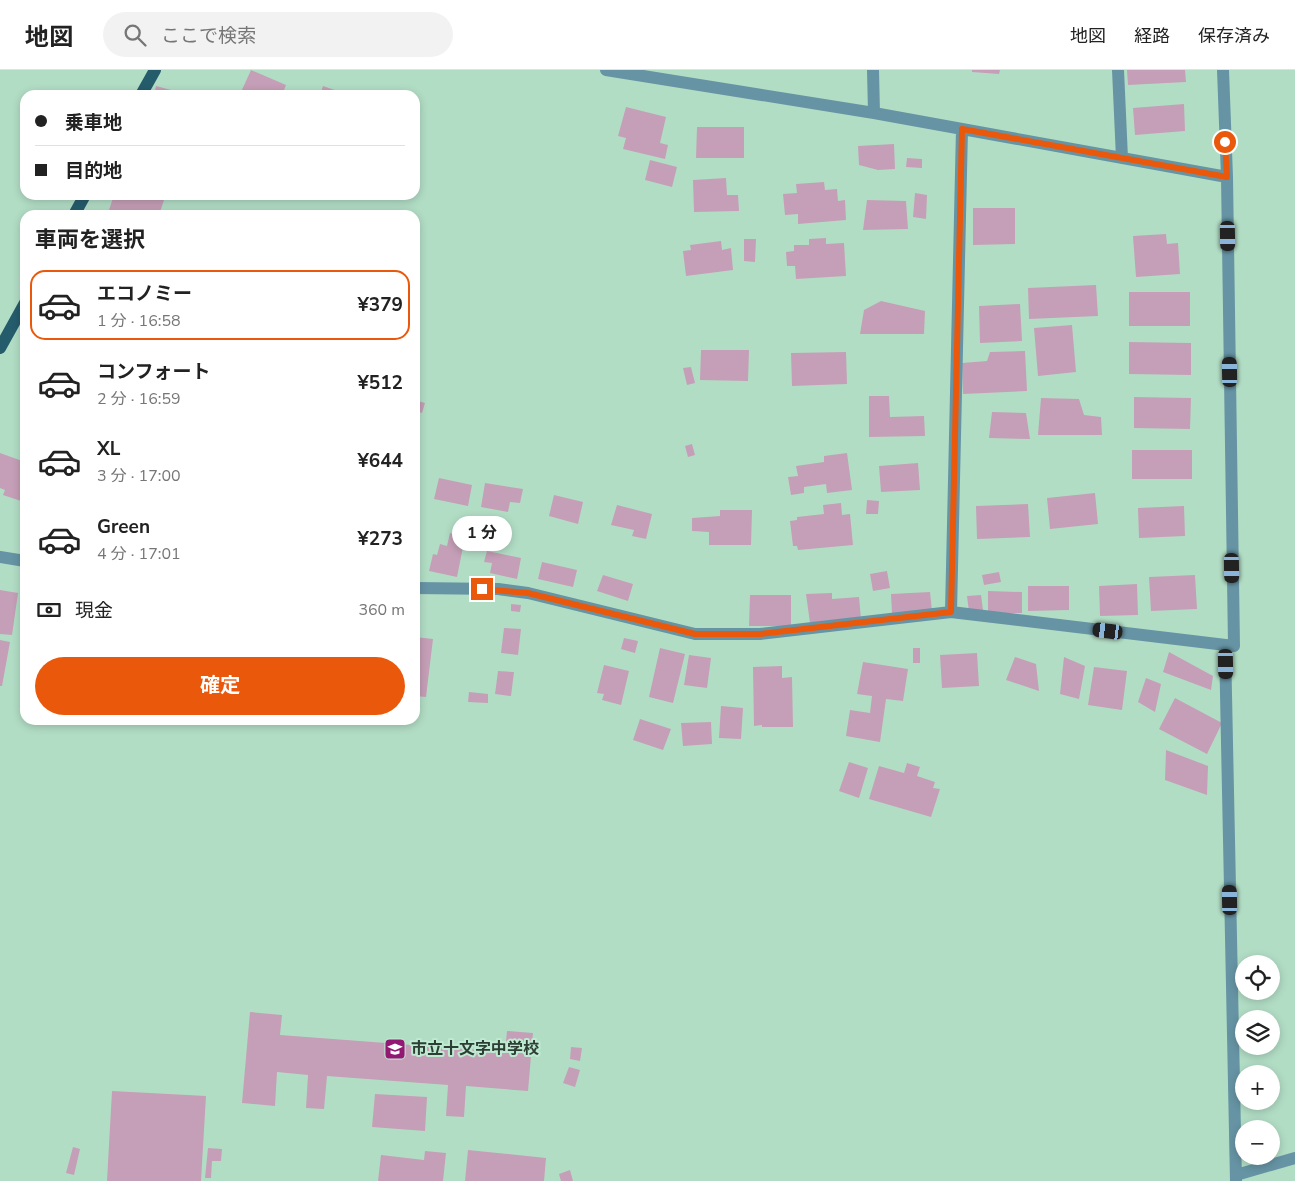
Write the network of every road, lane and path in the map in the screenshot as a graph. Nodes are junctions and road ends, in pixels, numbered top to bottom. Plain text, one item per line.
1 (155, 70) edge
2 (606, 70) edge
3 (874, 70) edge
4 (1118, 70) edge
5 (1223, 70) edge
6 (144, 90) edge
7 (874, 113) junction
8 (962, 129) junction
9 (1122, 158) junction
10 (1227, 177) junction
11 (20, 312) edge
12 (0, 348) edge
13 (0, 557) edge
14 (20, 559) edge
15 (420, 588) edge
16 (951, 612) junction
17 (1225, 645) junction
18 (1295, 1158) edge
19 (1236, 1178) edge

1 - 6 main road
2 - 7 street
3 - 7 street
4 - 9 street
5 - 10 street
7 - 8 street
8 - 9 street
8 - 16 street
9 - 10 street
10 - 17 street
11 - 12 main road
13 - 14 street
15 - 16 street
16 - 17 street
17 - 19 street
18 - 19 street

